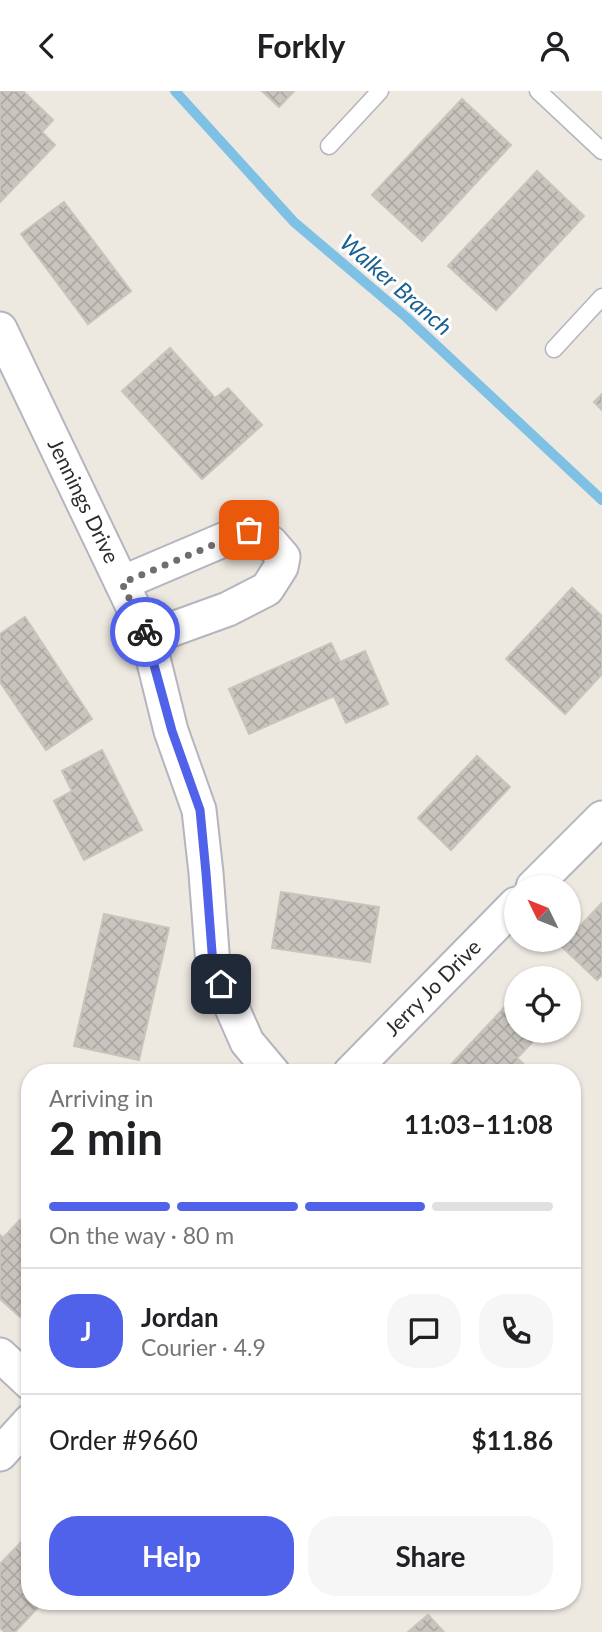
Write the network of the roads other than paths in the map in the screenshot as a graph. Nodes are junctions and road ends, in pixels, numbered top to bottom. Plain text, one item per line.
1 (380, 91) edge
2 (538, 91) edge
3 (329, 146) dead end
4 (602, 151) edge
5 (602, 297) edge
6 (0, 329) edge
7 (554, 349) dead end
8 (122, 583) junction
9 (148, 638) junction
10 (602, 818) edge
11 (545, 875) edge
12 (504, 916) edge
13 (265, 1064) edge
14 (359, 1064) edge
15 (0, 1355) edge
16 (21, 1375) edge
17 (21, 1431) edge
18 (0, 1454) edge

1 - 3 lane
2 - 4 lane
5 - 7 lane
6 - 8 street, Jennings Drive
8 - 9 street, Jennings Drive
8 - 9 street
9 - 13 street, Jennings Drive
10 - 11 street
12 - 14 street, Jerry Jo Drive
15 - 16 street
17 - 18 street

